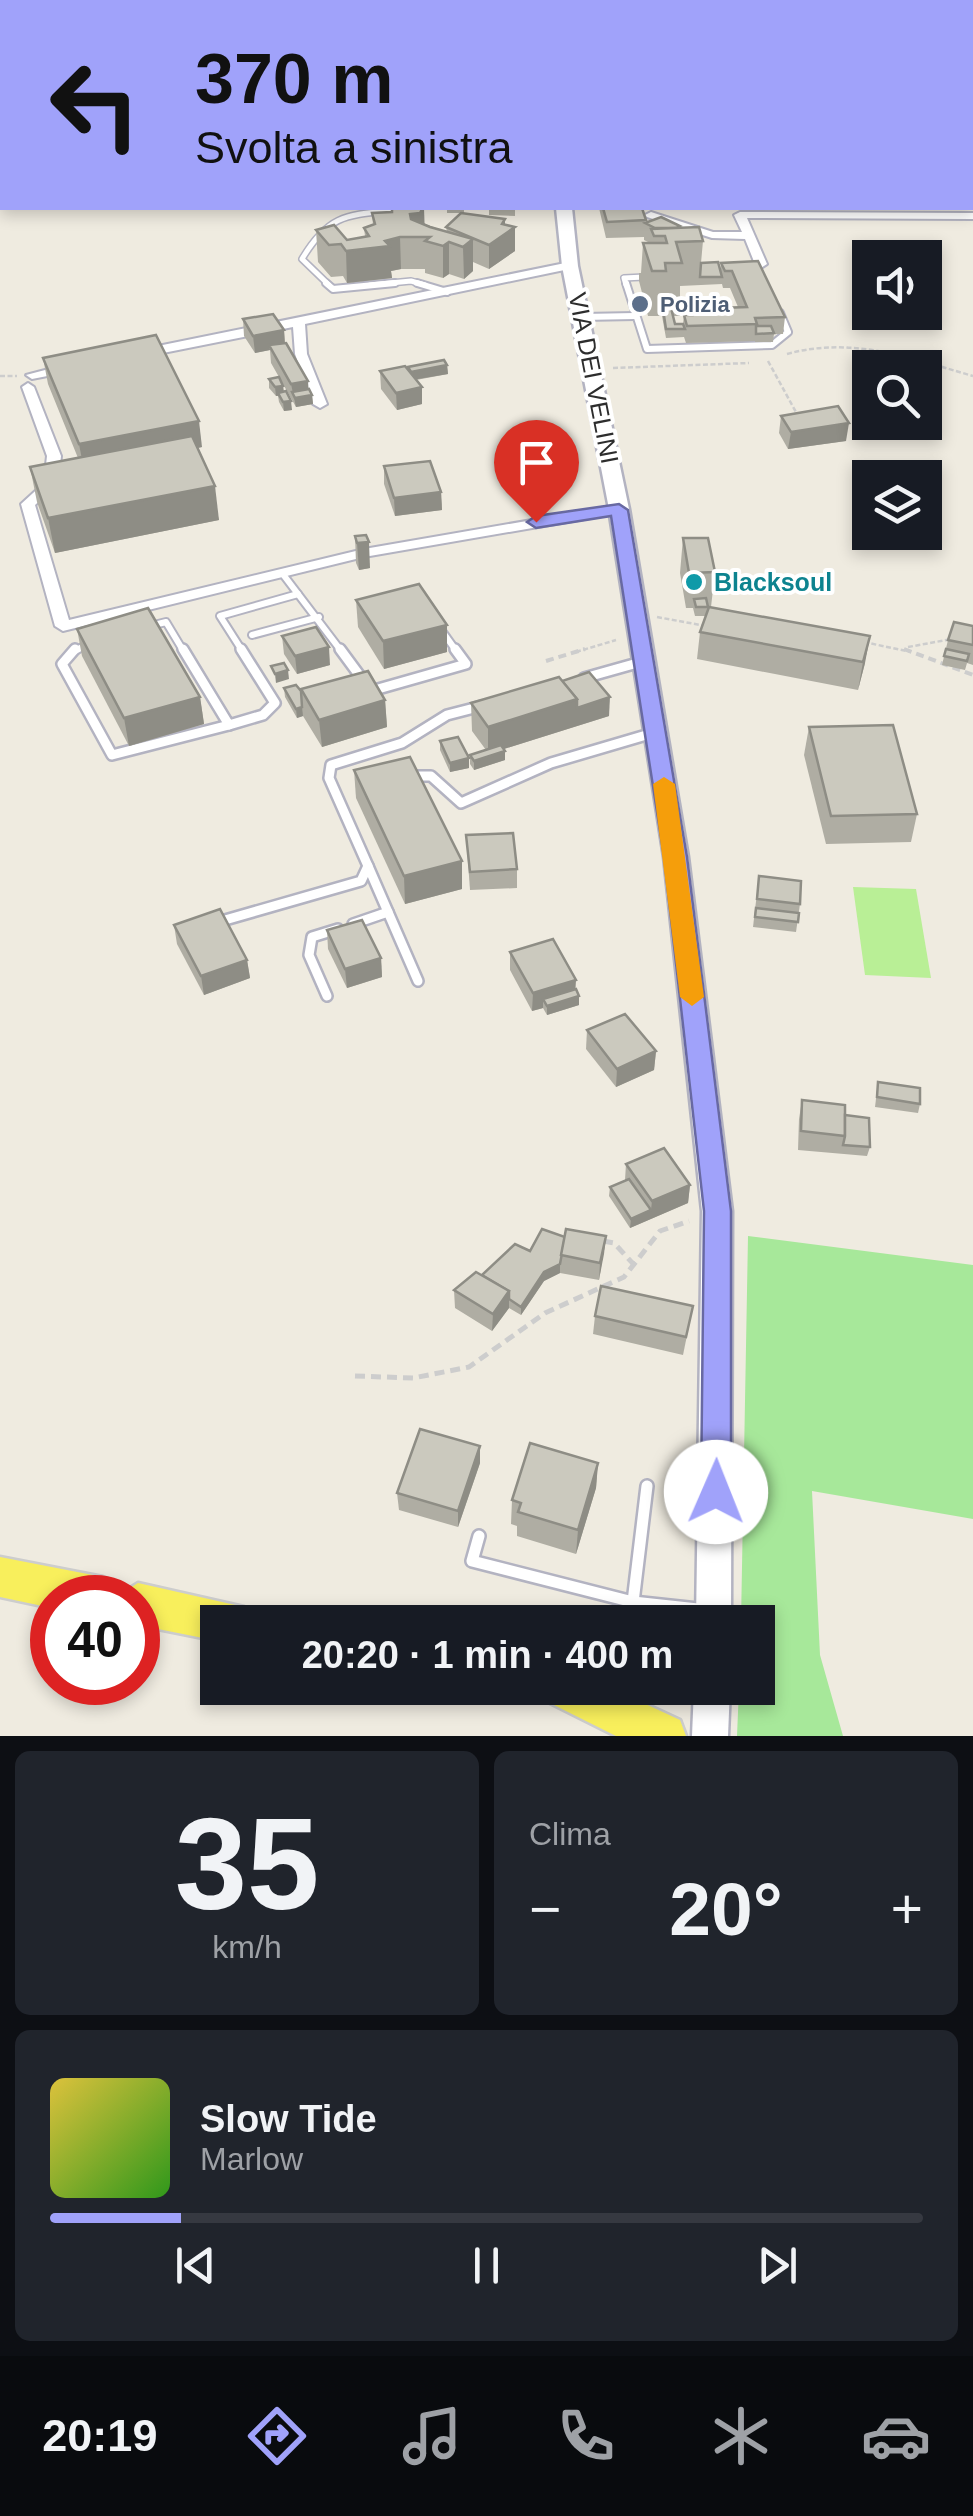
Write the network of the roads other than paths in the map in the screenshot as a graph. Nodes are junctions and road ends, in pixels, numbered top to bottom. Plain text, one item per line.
1 (379, 210) edge
2 (401, 210) edge
3 (564, 210) edge
4 (406, 211) edge
5 (651, 214) dead end
6 (973, 216) edge
7 (749, 236) junction
8 (760, 264) edge
9 (570, 266) junction
10 (644, 277) edge
11 (450, 293) junction
12 (774, 296) edge
13 (635, 316) junction
14 (583, 317) junction
15 (299, 322) junction
16 (127, 356) edge
17 (89, 364) edge
18 (320, 404) dead end
19 (619, 510) junction
20 (282, 573) junction
21 (298, 594) junction
22 (319, 617) junction
23 (432, 618) edge
24 (130, 632) edge
25 (252, 635) dead end
26 (641, 637) junction
27 (94, 642) edge
28 (572, 681) edge
29 (501, 701) edge
30 (229, 725) junction
31 (656, 732) junction
32 (392, 780) edge
33 (368, 866) junction
34 (388, 912) junction
35 (206, 926) edge
36 (418, 980) dead end
37 (326, 996) dead end
38 (648, 1486) dead end
39 (479, 1536) dead end
40 (0, 1577) edge
41 (30, 1583) edge
42 (633, 1602) junction
43 (649, 1605) edge
44 (714, 1605) edge
45 (160, 1608) edge
46 (200, 1616) edge
47 (600, 1705) edge
48 (711, 1705) edge
49 (664, 1736) edge
50 (710, 1736) edge

1 - 11 lane
2 - 4 lane
3 - 9 street, VIA DEI VELINI
5 - 7 street
6 - 7 street
7 - 8 street
9 - 11 street
9 - 14 street, VIA DEI VELINI
10 - 13 lane
11 - 15 street
12 - 13 lane
13 - 14 lane
14 - 19 street, VIA DEI VELINI
15 - 16 street
15 - 18 street
17 - 20 street
19 - 20 street
19 - 26 street, VIA DEI VELINI
20 - 21 lane
21 - 22 lane
21 - 30 lane
22 - 23 lane
22 - 25 lane
24 - 30 lane
26 - 28 lane
26 - 31 street, VIA DEI VELINI
27 - 30 lane
29 - 33 lane
31 - 32 lane
31 - 44 street, VIA DEI VELINI
33 - 34 lane
33 - 35 lane
34 - 36 lane
34 - 37 lane
38 - 42 lane
39 - 42 lane
40 - 41 main road
42 - 43 lane
45 - 46 main road
47 - 49 main road
48 - 50 street

